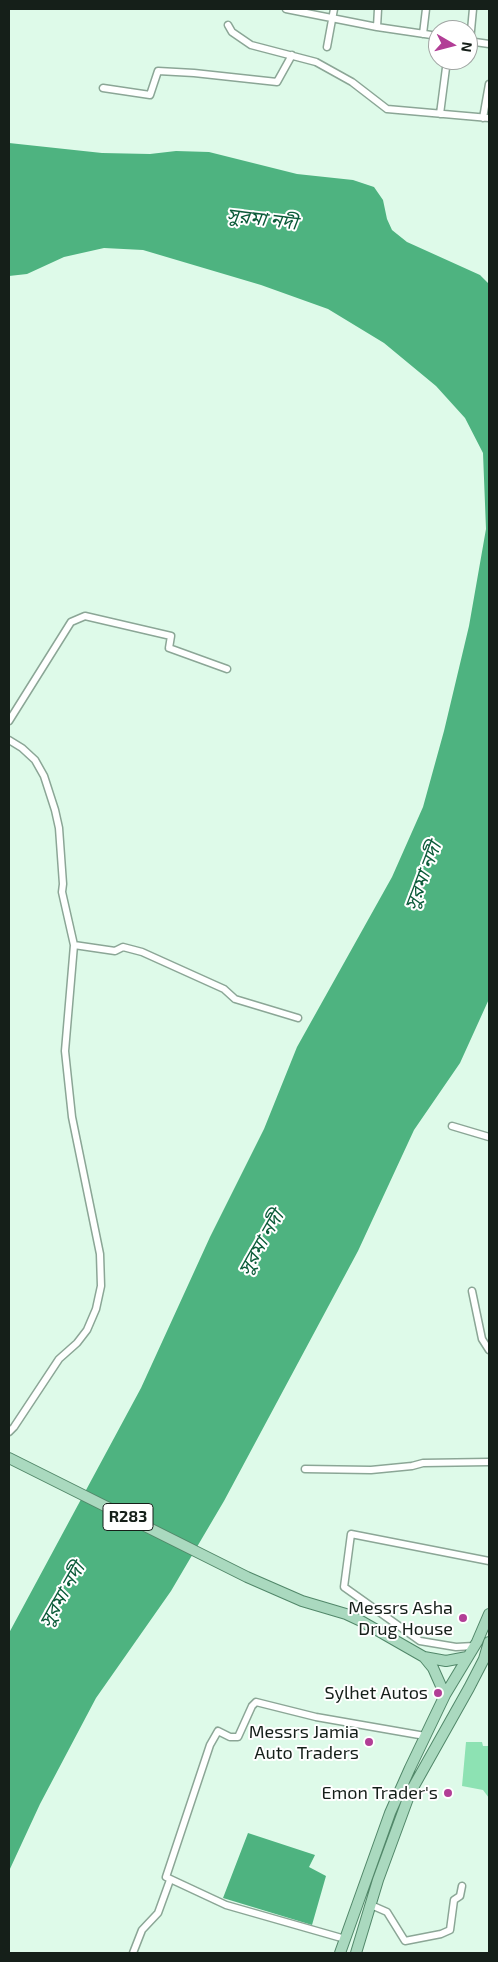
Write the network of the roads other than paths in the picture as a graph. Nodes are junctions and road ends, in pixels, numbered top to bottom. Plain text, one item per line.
1 (286, 9) edge
2 (334, 9) edge
3 (378, 9) edge
4 (426, 9) edge
5 (333, 18) junction
6 (228, 25) dead end
7 (377, 27) junction
8 (424, 34) junction
9 (428, 35) edge
10 (327, 47) dead end
11 (292, 54) junction
12 (446, 70) edge
13 (489, 84) edge
14 (103, 88) dead end
15 (440, 114) junction
16 (486, 118) edge
17 (227, 669) dead end
18 (9, 721) edge
19 (9, 740) edge
20 (74, 945) junction
21 (298, 1018) dead end
22 (452, 1126) dead end
23 (489, 1137) edge
24 (472, 1291) dead end
25 (489, 1350) edge
26 (9, 1432) edge
27 (9, 1458) edge
28 (489, 1462) edge
29 (305, 1468) dead end
30 (489, 1561) edge
31 (489, 1614) edge
32 (489, 1642) edge
33 (474, 1646) junction
34 (424, 1657) junction
35 (467, 1657) junction
36 (454, 1679) junction
37 (470, 1688) junction
38 (446, 1695) junction
39 (425, 1736) junction
40 (170, 1880) junction
41 (462, 1886) dead end
42 (371, 1905) junction
43 (345, 1939) junction
44 (133, 1953) edge
45 (340, 1953) edge
46 (356, 1953) edge

1 - 5 street
2 - 5 street
3 - 7 street
4 - 8 street
5 - 7 street
5 - 10 street
6 - 11 street
7 - 8 street
8 - 9 street
11 - 14 street
11 - 15 street
12 - 15 street
13 - 16 street
15 - 16 street
17 - 18 street
19 - 20 street
20 - 21 street
20 - 26 street
22 - 23 street
24 - 25 street
27 - 34 main road, R283
28 - 29 street
30 - 33 street
31 - 33 main road
32 - 37 main road
33 - 35 main road
34 - 35 main road
34 - 38 main road
35 - 36 main road
36 - 37 main road
36 - 38 main road
37 - 42 main road
38 - 39 main road
39 - 40 street
39 - 43 main road
40 - 43 street
40 - 44 street
41 - 42 street
42 - 46 main road
43 - 45 main road

